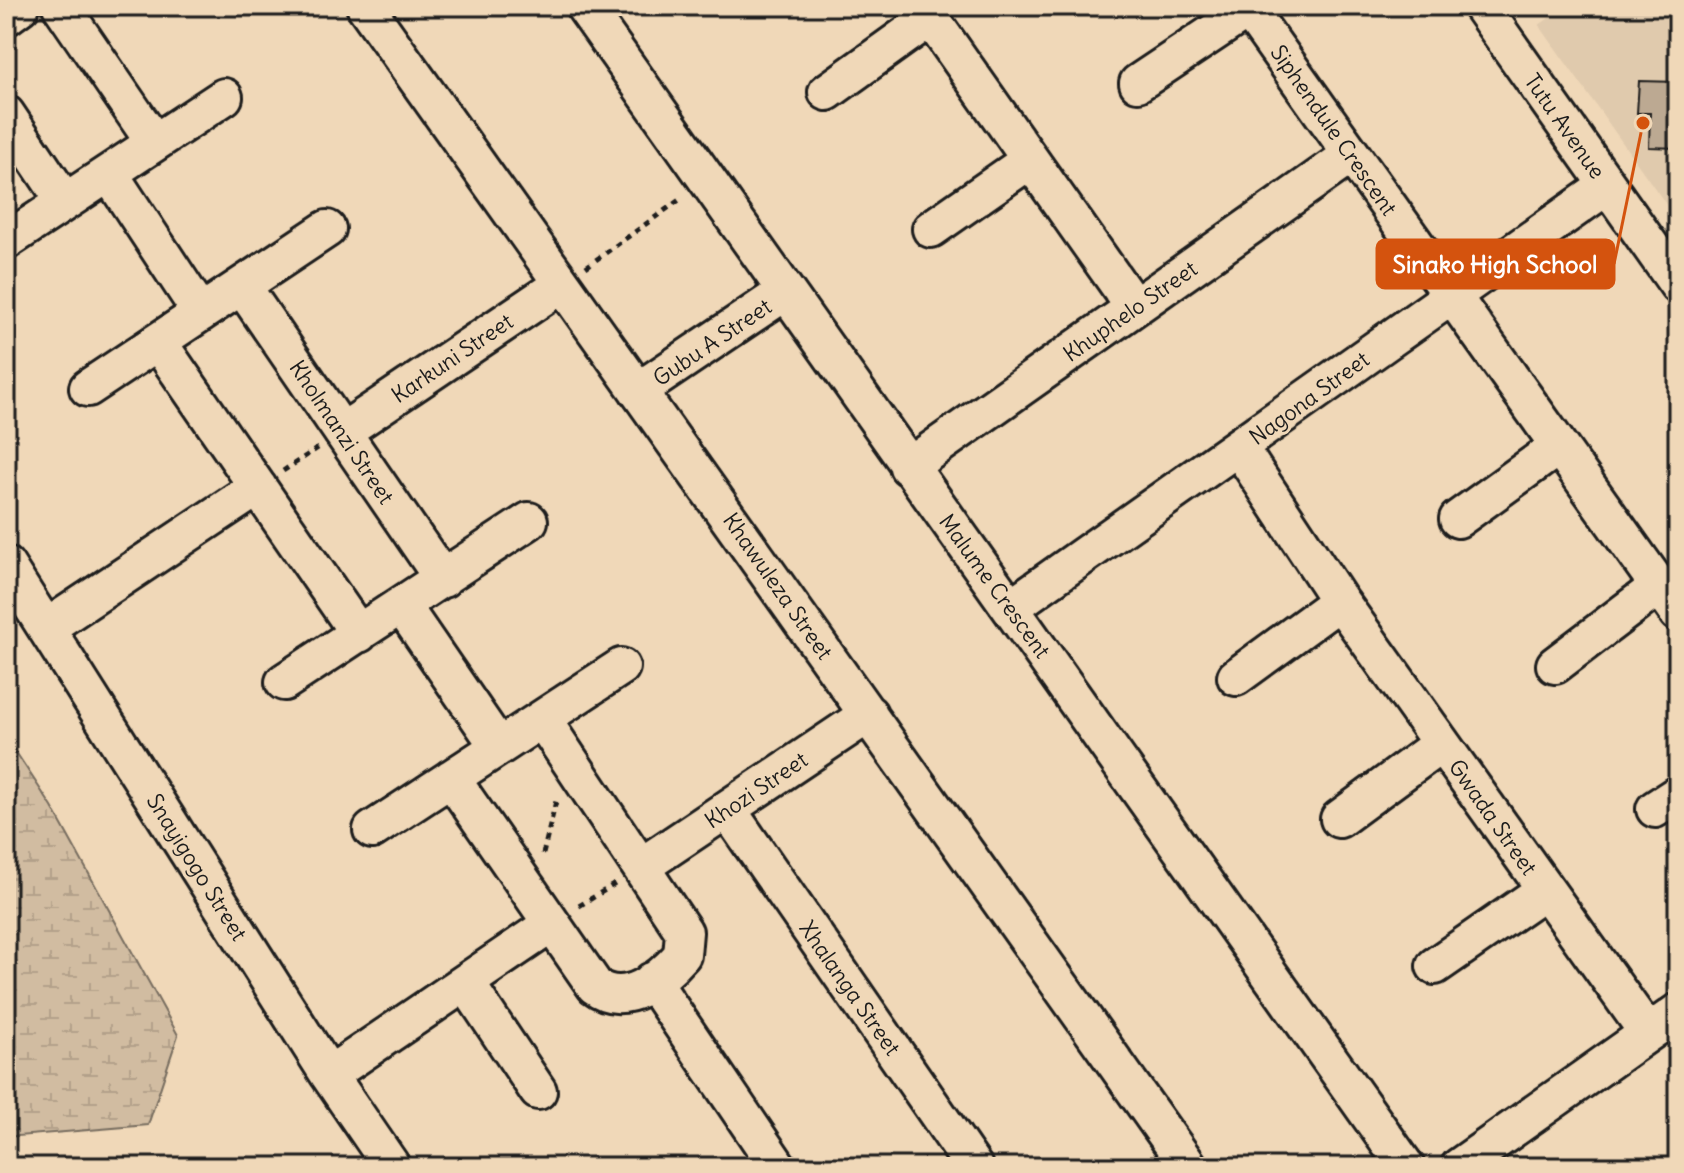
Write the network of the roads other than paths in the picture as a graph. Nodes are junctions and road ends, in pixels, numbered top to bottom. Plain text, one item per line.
1 (21, 6) edge
2 (61, 6) edge
3 (365, 6) edge
4 (584, 6) edge
5 (1481, 6) edge
6 (1247, 8) edge
7 (926, 12) edge
8 (6, 17) edge
9 (1138, 83) dead end
10 (827, 92) dead end
11 (224, 97) dead end
12 (6, 114) edge
13 (154, 142) junction
14 (1351, 155) junction
15 (1030, 160) junction
16 (109, 173) junction
17 (1607, 186) junction
18 (65, 202) junction
19 (327, 229) dead end
20 (931, 229) dead end
21 (6, 241) edge
22 (562, 284) junction
23 (1678, 285) edge
24 (242, 286) junction
25 (785, 292) junction
26 (1451, 294) junction
27 (1134, 307) junction
28 (201, 313) junction
29 (158, 342) junction
30 (88, 388) dead end
31 (638, 391) junction
32 (342, 432) junction
33 (1559, 446) junction
34 (1240, 449) junction
35 (908, 467) junction
36 (258, 487) junction
37 (1458, 519) dead end
38 (529, 521) dead end
39 (6, 565) edge
40 (443, 579) junction
41 (1668, 599) edge
42 (1340, 601) junction
43 (402, 606) junction
44 (1011, 607) junction
45 (46, 628) junction
46 (359, 634) junction
47 (1555, 665) dead end
48 (621, 667) dead end
49 (1236, 677) dead end
50 (284, 682) dead end
51 (869, 714) junction
52 (542, 719) junction
53 (1441, 744) junction
54 (499, 747) junction
55 (451, 778) junction
56 (727, 809) junction
57 (1339, 819) dead end
58 (372, 830) dead end
59 (642, 866) junction
60 (1545, 890) junction
61 (550, 925) junction
62 (1435, 966) dead end
63 (652, 981) junction
64 (466, 983) junction
65 (1678, 1012) edge
66 (1648, 1033) junction
67 (329, 1075) junction
68 (538, 1091) dead end
69 (392, 1167) edge
70 (778, 1167) edge
71 (974, 1167) edge
72 (1189, 1167) edge
73 (1406, 1167) edge
74 (1459, 1167) edge

1 - 8 street
2 - 13 street
3 - 22 street, Khawuleza Street
4 - 25 street, Malume Crescent
5 - 17 street, Tutu Avenue
6 - 9 street, Siphendule Crescent
6 - 14 street, Siphendule Crescent
7 - 10 street
7 - 15 street
11 - 13 street
12 - 18 street
13 - 16 street
14 - 26 street, Siphendule Crescent
14 - 27 street, Khuphelo Street
15 - 20 street
15 - 27 street
16 - 18 street
16 - 28 street
17 - 23 street, Tutu Avenue
17 - 26 street, Nagona Street
18 - 21 street
19 - 24 street
22 - 31 street, Khawuleza Street
22 - 32 street, Karkuni Street
24 - 28 street
24 - 32 street, Kholmanzi Street
25 - 31 street, Gubu A Street
25 - 35 street, Malume Crescent
26 - 33 street, Siphendule Crescent
26 - 34 street, Nagona Street
27 - 35 street, Khuphelo Street
28 - 29 street
29 - 30 street
29 - 36 street
31 - 51 street, Khawuleza Street
32 - 40 street, Kholmanzi Street
33 - 37 street
33 - 41 street, Siphendule Crescent
34 - 42 street, Gwada Street
34 - 44 street, Nagona Street
35 - 44 street, Malume Crescent
36 - 45 street
36 - 46 street
38 - 40 street
39 - 45 street, Snayigogo Street
40 - 43 street
41 - 47 street, Siphendule Crescent
42 - 49 street
42 - 53 street, Gwada Street
43 - 46 street
43 - 54 street
44 - 73 street, Malume Crescent
45 - 67 street, Snayigogo Street
46 - 50 street
48 - 52 street
51 - 56 street, Khozi Street
51 - 72 street, Khawuleza Street
52 - 54 street
52 - 59 street
53 - 57 street, Gwada Street
53 - 60 street, Gwada Street
54 - 55 street
55 - 58 street
55 - 61 street
56 - 59 street, Khozi Street
56 - 71 street, Xhalanga Street
59 - 63 street
60 - 62 street, Gwada Street
60 - 66 street, Gwada Street
61 - 63 street
61 - 64 street
63 - 70 street
64 - 67 street
64 - 68 street
65 - 66 street
66 - 74 street
67 - 69 street, Snayigogo Street

